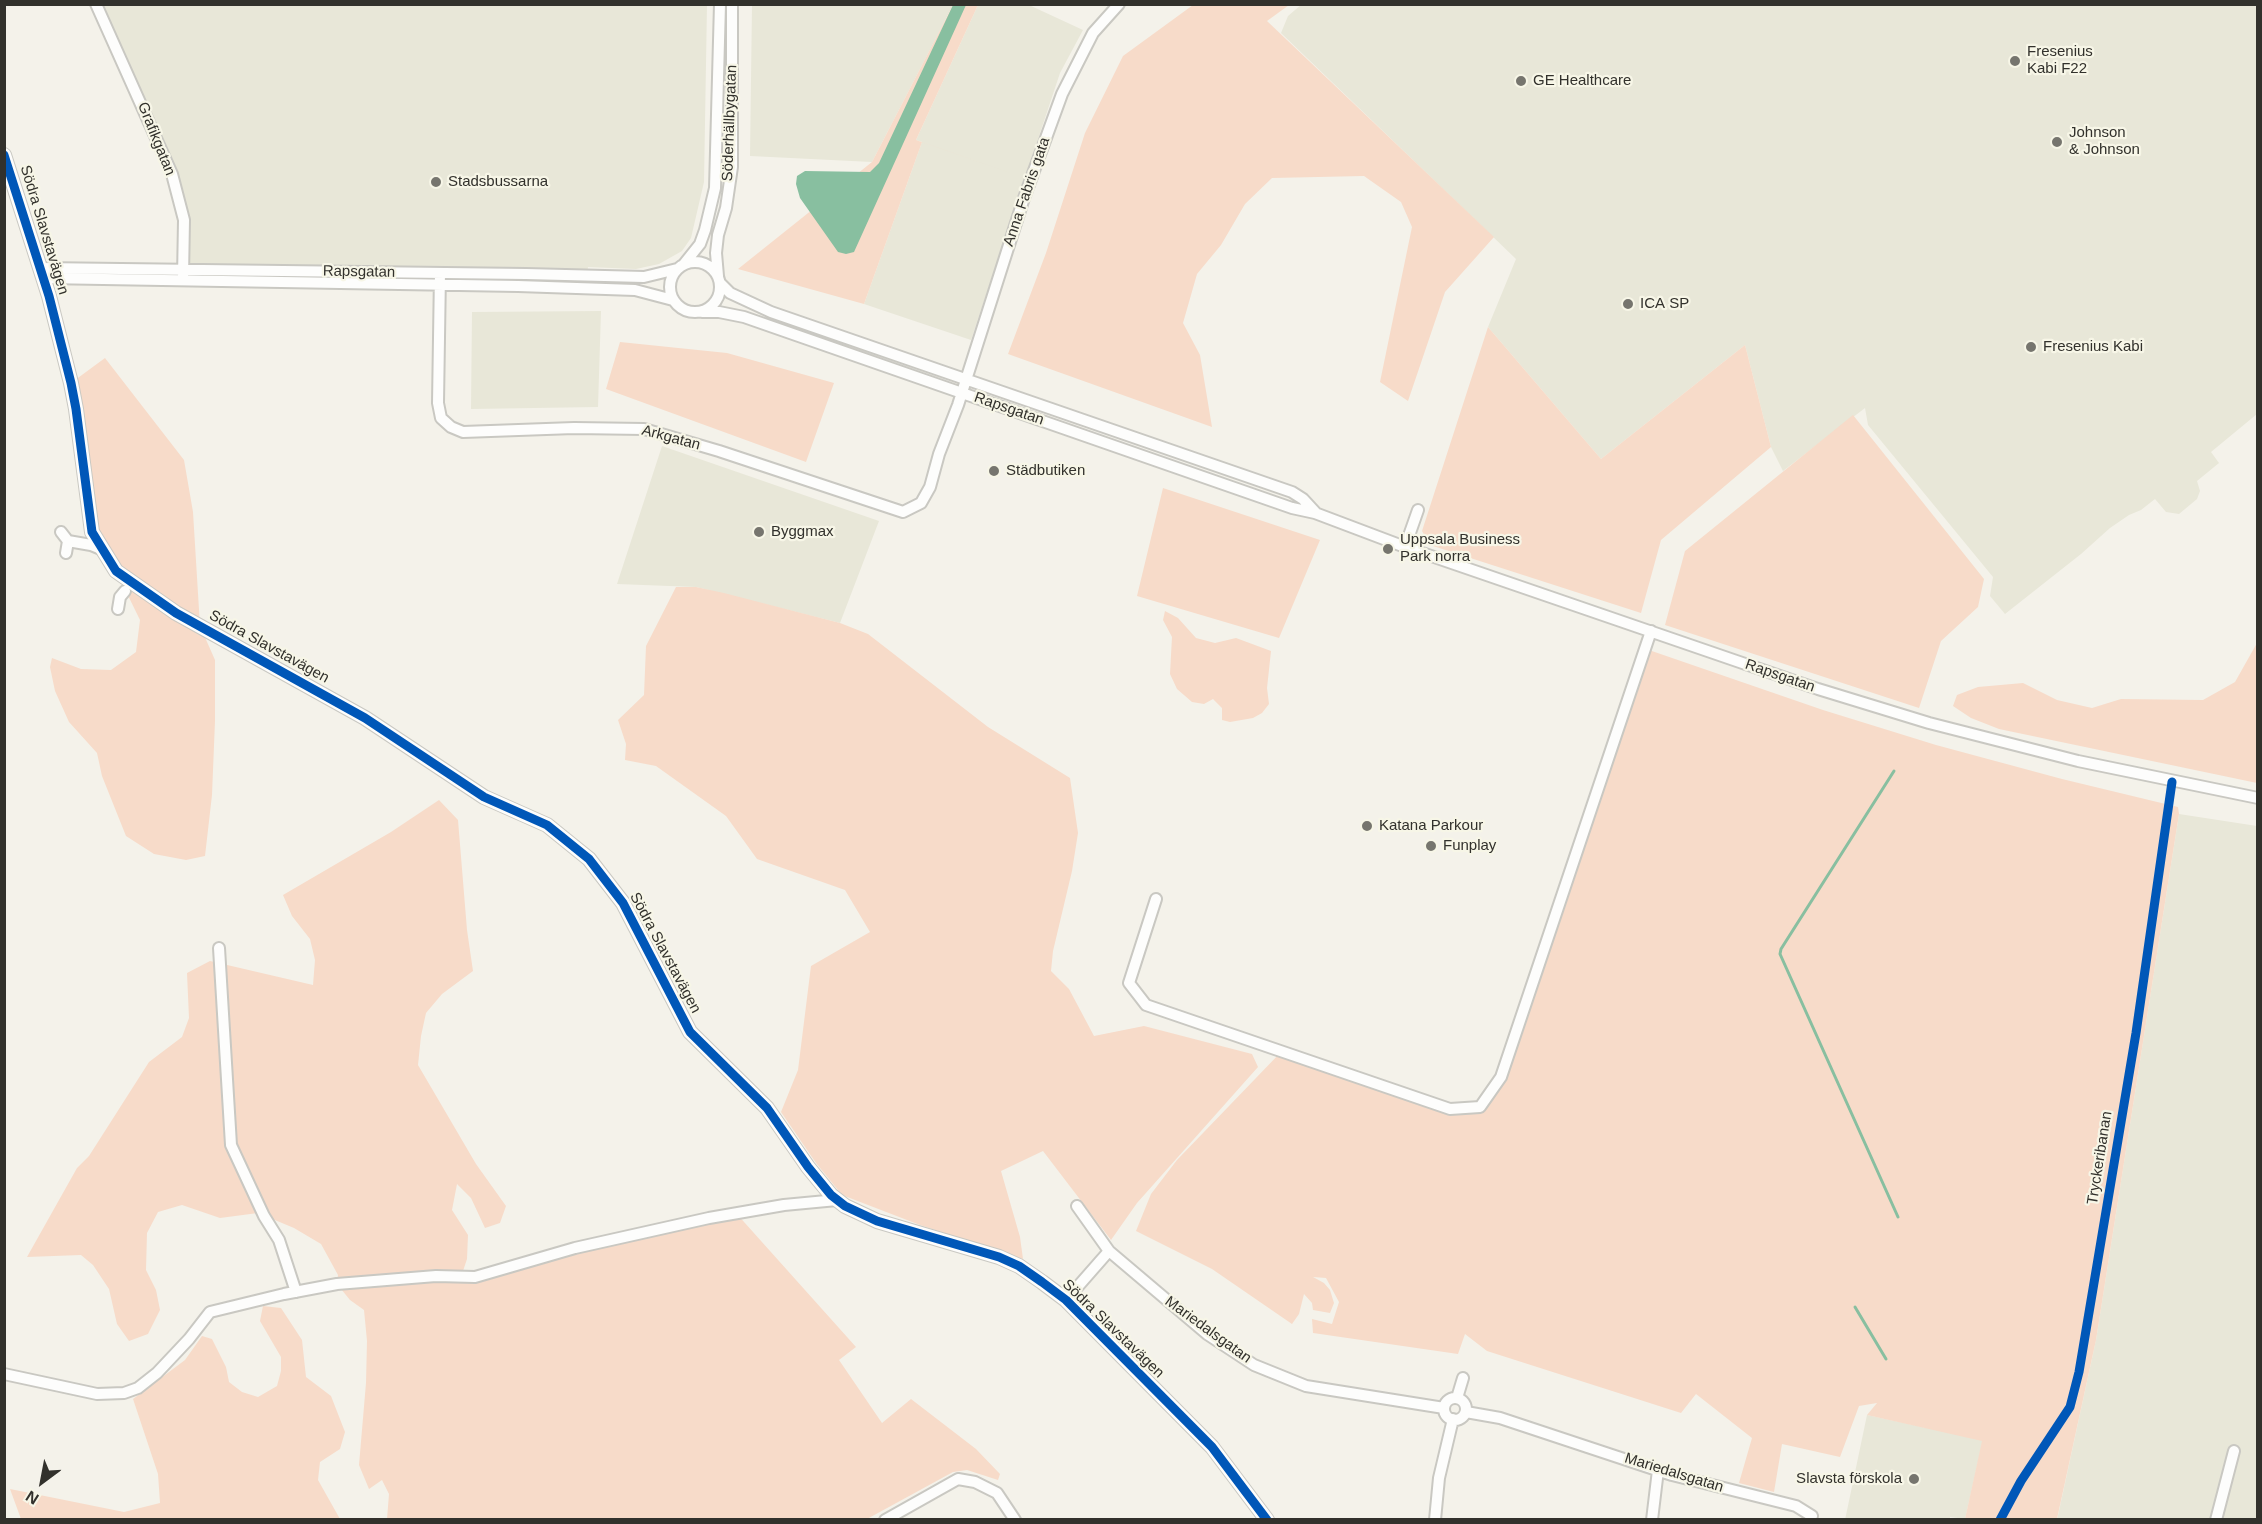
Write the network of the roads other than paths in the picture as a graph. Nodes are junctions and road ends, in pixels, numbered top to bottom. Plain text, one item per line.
1 (96, 4) edge
2 (720, 4) edge
3 (732, 4) edge
4 (1119, 4) edge
5 (4, 155) edge
6 (680, 266) junction
7 (42, 273) junction
8 (183, 276) junction
9 (439, 279) junction
10 (719, 280) junction
11 (673, 300) junction
12 (702, 312) junction
13 (965, 380) junction
14 (961, 393) junction
15 (1418, 510) dead end
16 (1315, 513) junction
17 (61, 532) dead end
18 (1405, 547) junction
19 (103, 550) junction
20 (125, 591) dead end
21 (118, 609) dead end
22 (1651, 631) junction
23 (2258, 798) edge
24 (1156, 899) dead end
25 (219, 948) dead end
26 (837, 1200) junction
27 (1077, 1206) dead end
28 (1109, 1251) junction
29 (296, 1292) junction
30 (1066, 1300) junction
31 (4, 1374) edge
32 (1463, 1378) dead end
33 (1457, 1398) junction
34 (1444, 1408) junction
35 (1466, 1412) junction
36 (1453, 1419) junction
37 (2234, 1452) dead end
38 (1658, 1470) junction
39 (1812, 1516) dead end
40 (885, 1520) edge
41 (1015, 1520) edge
42 (1267, 1520) edge
43 (1435, 1520) edge
44 (1652, 1520) edge
45 (2216, 1520) edge

1 - 8 street, Grafikgatan
2 - 6 street, Söderhällbygatan
3 - 10 street, Söderhällbygatan
4 - 13 street, Anna Fabris gata
5 - 7 street, Södra Slavstavägen
6 - 9 street, Rapsgatan
6 - 10 street
6 - 11 street
7 - 8 street, Rapsgatan
7 - 19 street, Södra Slavstavägen
8 - 9 street, Rapsgatan
9 - 11 street, Rapsgatan
9 - 14 street, Arkgatan
10 - 12 street
10 - 13 street, Rapsgatan
11 - 12 street
12 - 14 street, Rapsgatan
13 - 14 street, Anna Fabris gata
13 - 16 street, Rapsgatan
14 - 16 street, Rapsgatan
15 - 18 street
16 - 18 street, Rapsgatan
17 - 19 street
18 - 22 street, Rapsgatan
19 - 26 street, Södra Slavstavägen
20 - 21 street
22 - 23 street, Rapsgatan
22 - 24 street
25 - 29 street
26 - 29 street
26 - 30 street, Södra Slavstavägen
27 - 28 street, Mariedalsgatan
28 - 30 street
28 - 34 street, Mariedalsgatan
29 - 31 street
30 - 42 street, Södra Slavstavägen
32 - 33 street
33 - 34 street
33 - 35 street
34 - 36 street
35 - 36 street
35 - 38 street, Mariedalsgatan
36 - 43 street
37 - 45 street
38 - 39 street, Mariedalsgatan
38 - 44 street
40 - 41 street

